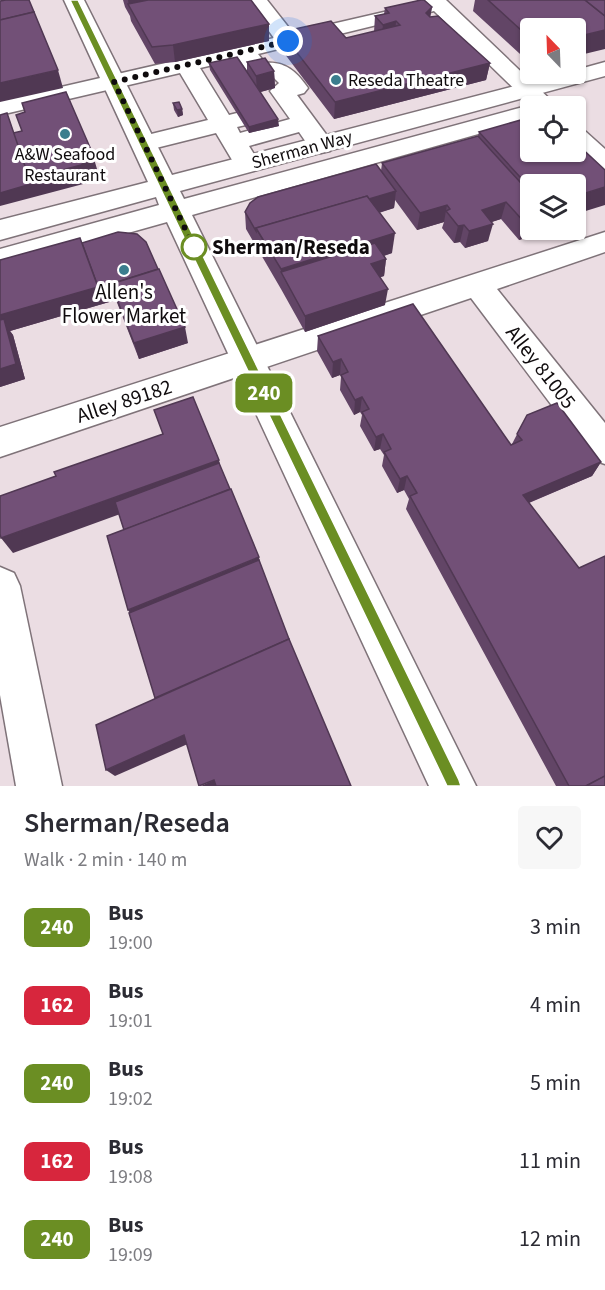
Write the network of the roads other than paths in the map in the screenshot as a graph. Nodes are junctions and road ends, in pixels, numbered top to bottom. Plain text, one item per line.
1 (74, 0) edge
2 (256, 0) edge
3 (436, 1) edge
4 (288, 41) junction
5 (250, 64) junction
6 (605, 69) edge
7 (199, 76) junction
8 (116, 86) junction
9 (605, 92) edge
10 (525, 96) edge
11 (539, 96) edge
12 (586, 97) edge
13 (520, 102) edge
14 (520, 102) edge
15 (265, 105) edge
16 (294, 107) junction
17 (0, 108) edge
18 (228, 120) junction
19 (144, 143) junction
20 (321, 145) junction
21 (586, 145) edge
22 (605, 163) edge
23 (247, 164) junction
24 (170, 198) junction
25 (0, 230) edge
26 (605, 242) edge
27 (0, 259) edge
28 (477, 286) junction
29 (249, 360) junction
30 (0, 442) edge
31 (605, 449) edge
32 (0, 586) edge
33 (39, 786) edge
34 (453, 786) edge

1 - 8 main road
2 - 4 main road
3 - 4 main road
3 - 10 main road
4 - 5 main road
5 - 7 main road
5 - 16 main road
6 - 11 main road, Sherman Way
7 - 8 main road
7 - 18 main road
8 - 17 main road
8 - 19 main road
9 - 12 main road
13 - 20 main road, Sherman Way
14 - 24 main road, Sherman Way
15 - 16 main road
16 - 18 main road
16 - 20 main road
18 - 19 main road
18 - 23 main road
19 - 24 main road
20 - 23 main road, Sherman Way
21 - 22 main road
23 - 24 main road, Sherman Way
24 - 25 main road, Sherman Way
24 - 27 main road, Sherman Way
24 - 29 main road
26 - 28 main road, Alley 89182
28 - 29 main road, Alley 89182
28 - 31 main road, Alley 81005
29 - 30 main road, Alley 89182
29 - 34 main road
32 - 33 main road

